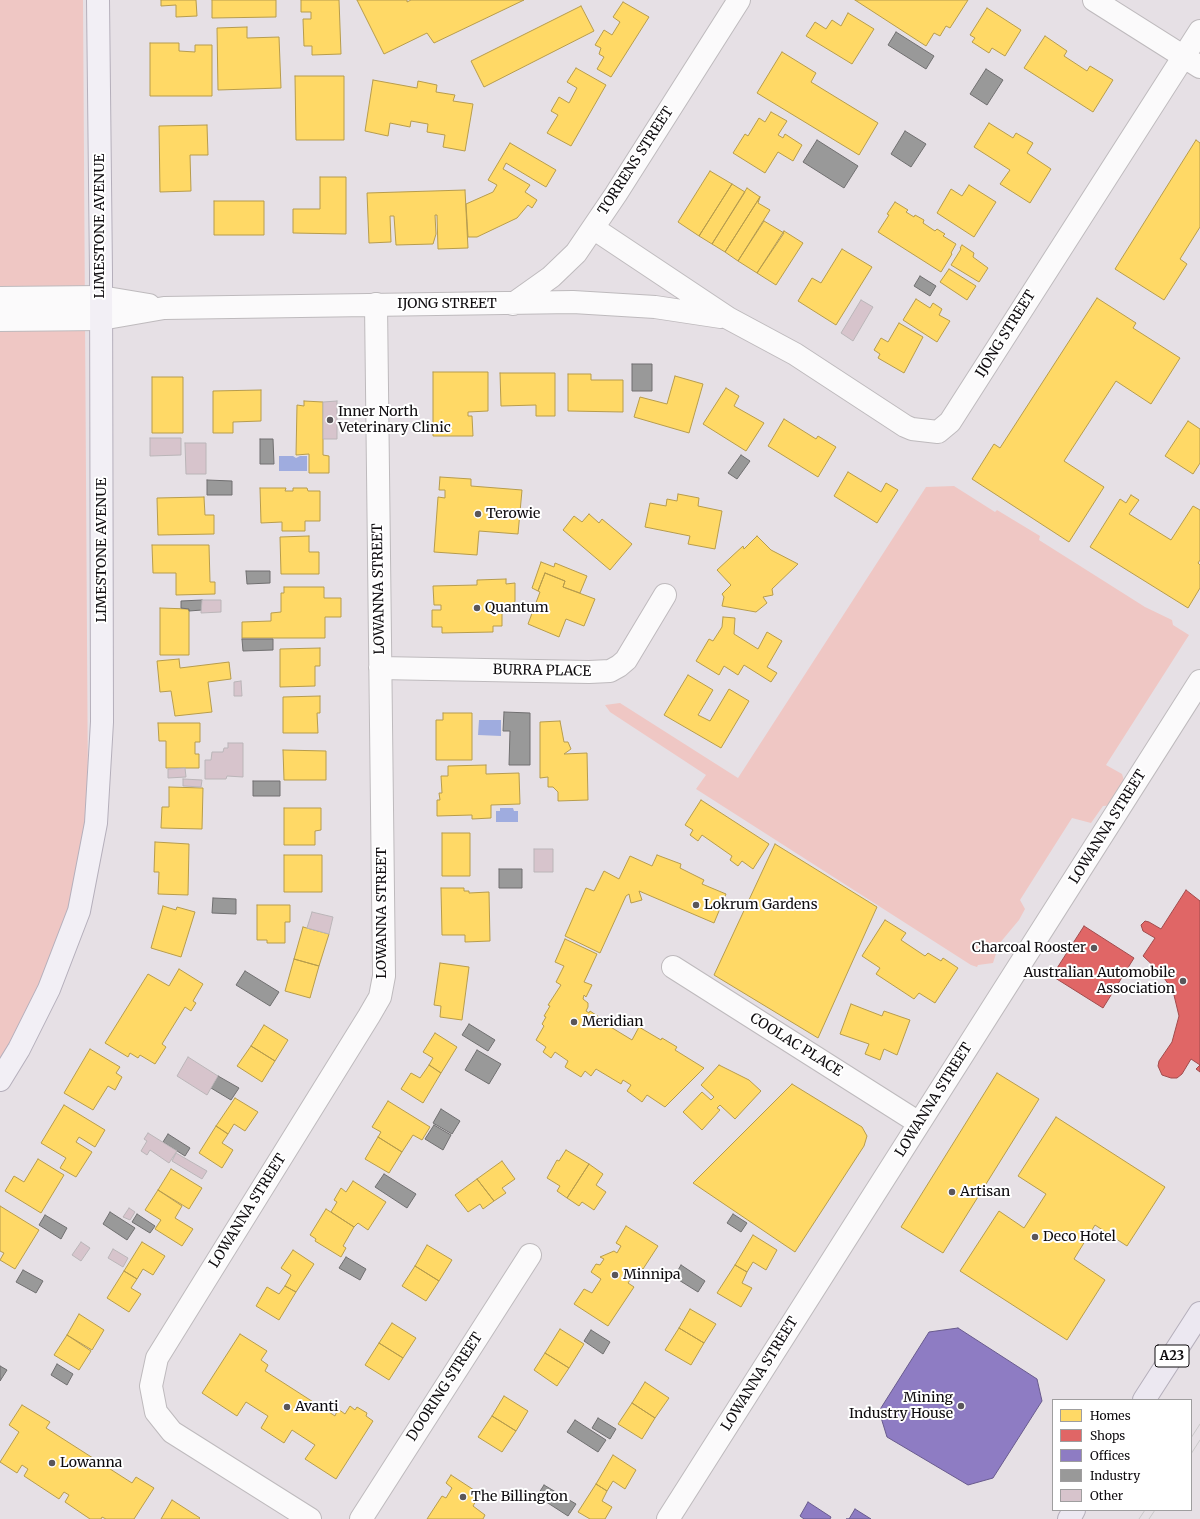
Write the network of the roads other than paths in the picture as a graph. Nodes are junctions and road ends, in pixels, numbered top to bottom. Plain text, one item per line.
1 (98, 0) edge
2 (739, 0) edge
3 (1094, 0) edge
4 (1200, 31) edge
5 (1192, 62) edge
6 (593, 228) junction
7 (101, 297) junction
8 (0, 298) edge
9 (376, 304) junction
10 (513, 304) junction
11 (164, 308) junction
12 (728, 318) junction
13 (101, 319) junction
14 (0, 320) edge
15 (665, 595) dead end
16 (380, 668) junction
17 (1200, 681) edge
18 (673, 967) dead end
19 (0, 1080) edge
20 (920, 1123) junction
21 (530, 1255) dead end
22 (1200, 1313) edge
23 (1145, 1399) edge
24 (310, 1519) edge
25 (361, 1519) edge
26 (668, 1519) edge

1 - 7 main road, LIMESTONE AVENUE
2 - 6 street, TORRENS STREET
3 - 5 street
4 - 5 street, IJONG STREET
5 - 12 street, IJONG STREET
6 - 10 street, TORRENS STREET
6 - 12 street, IJONG STREET
7 - 8 street, IJONG STREET
7 - 11 street, IJONG STREET
7 - 13 main road, LIMESTONE AVENUE
9 - 10 street, IJONG STREET
9 - 11 street, IJONG STREET
9 - 16 street, LOWANNA STREET
10 - 12 street, IJONG STREET
11 - 13 street, IJONG STREET
13 - 14 street, IJONG STREET
13 - 19 main road, LIMESTONE AVENUE
15 - 16 street, BURRA PLACE
16 - 24 street, LOWANNA STREET
17 - 20 street, LOWANNA STREET
18 - 20 street, COOLAC PLACE
20 - 26 street, LOWANNA STREET
21 - 25 street, DOORING STREET
22 - 23 highway, A23

